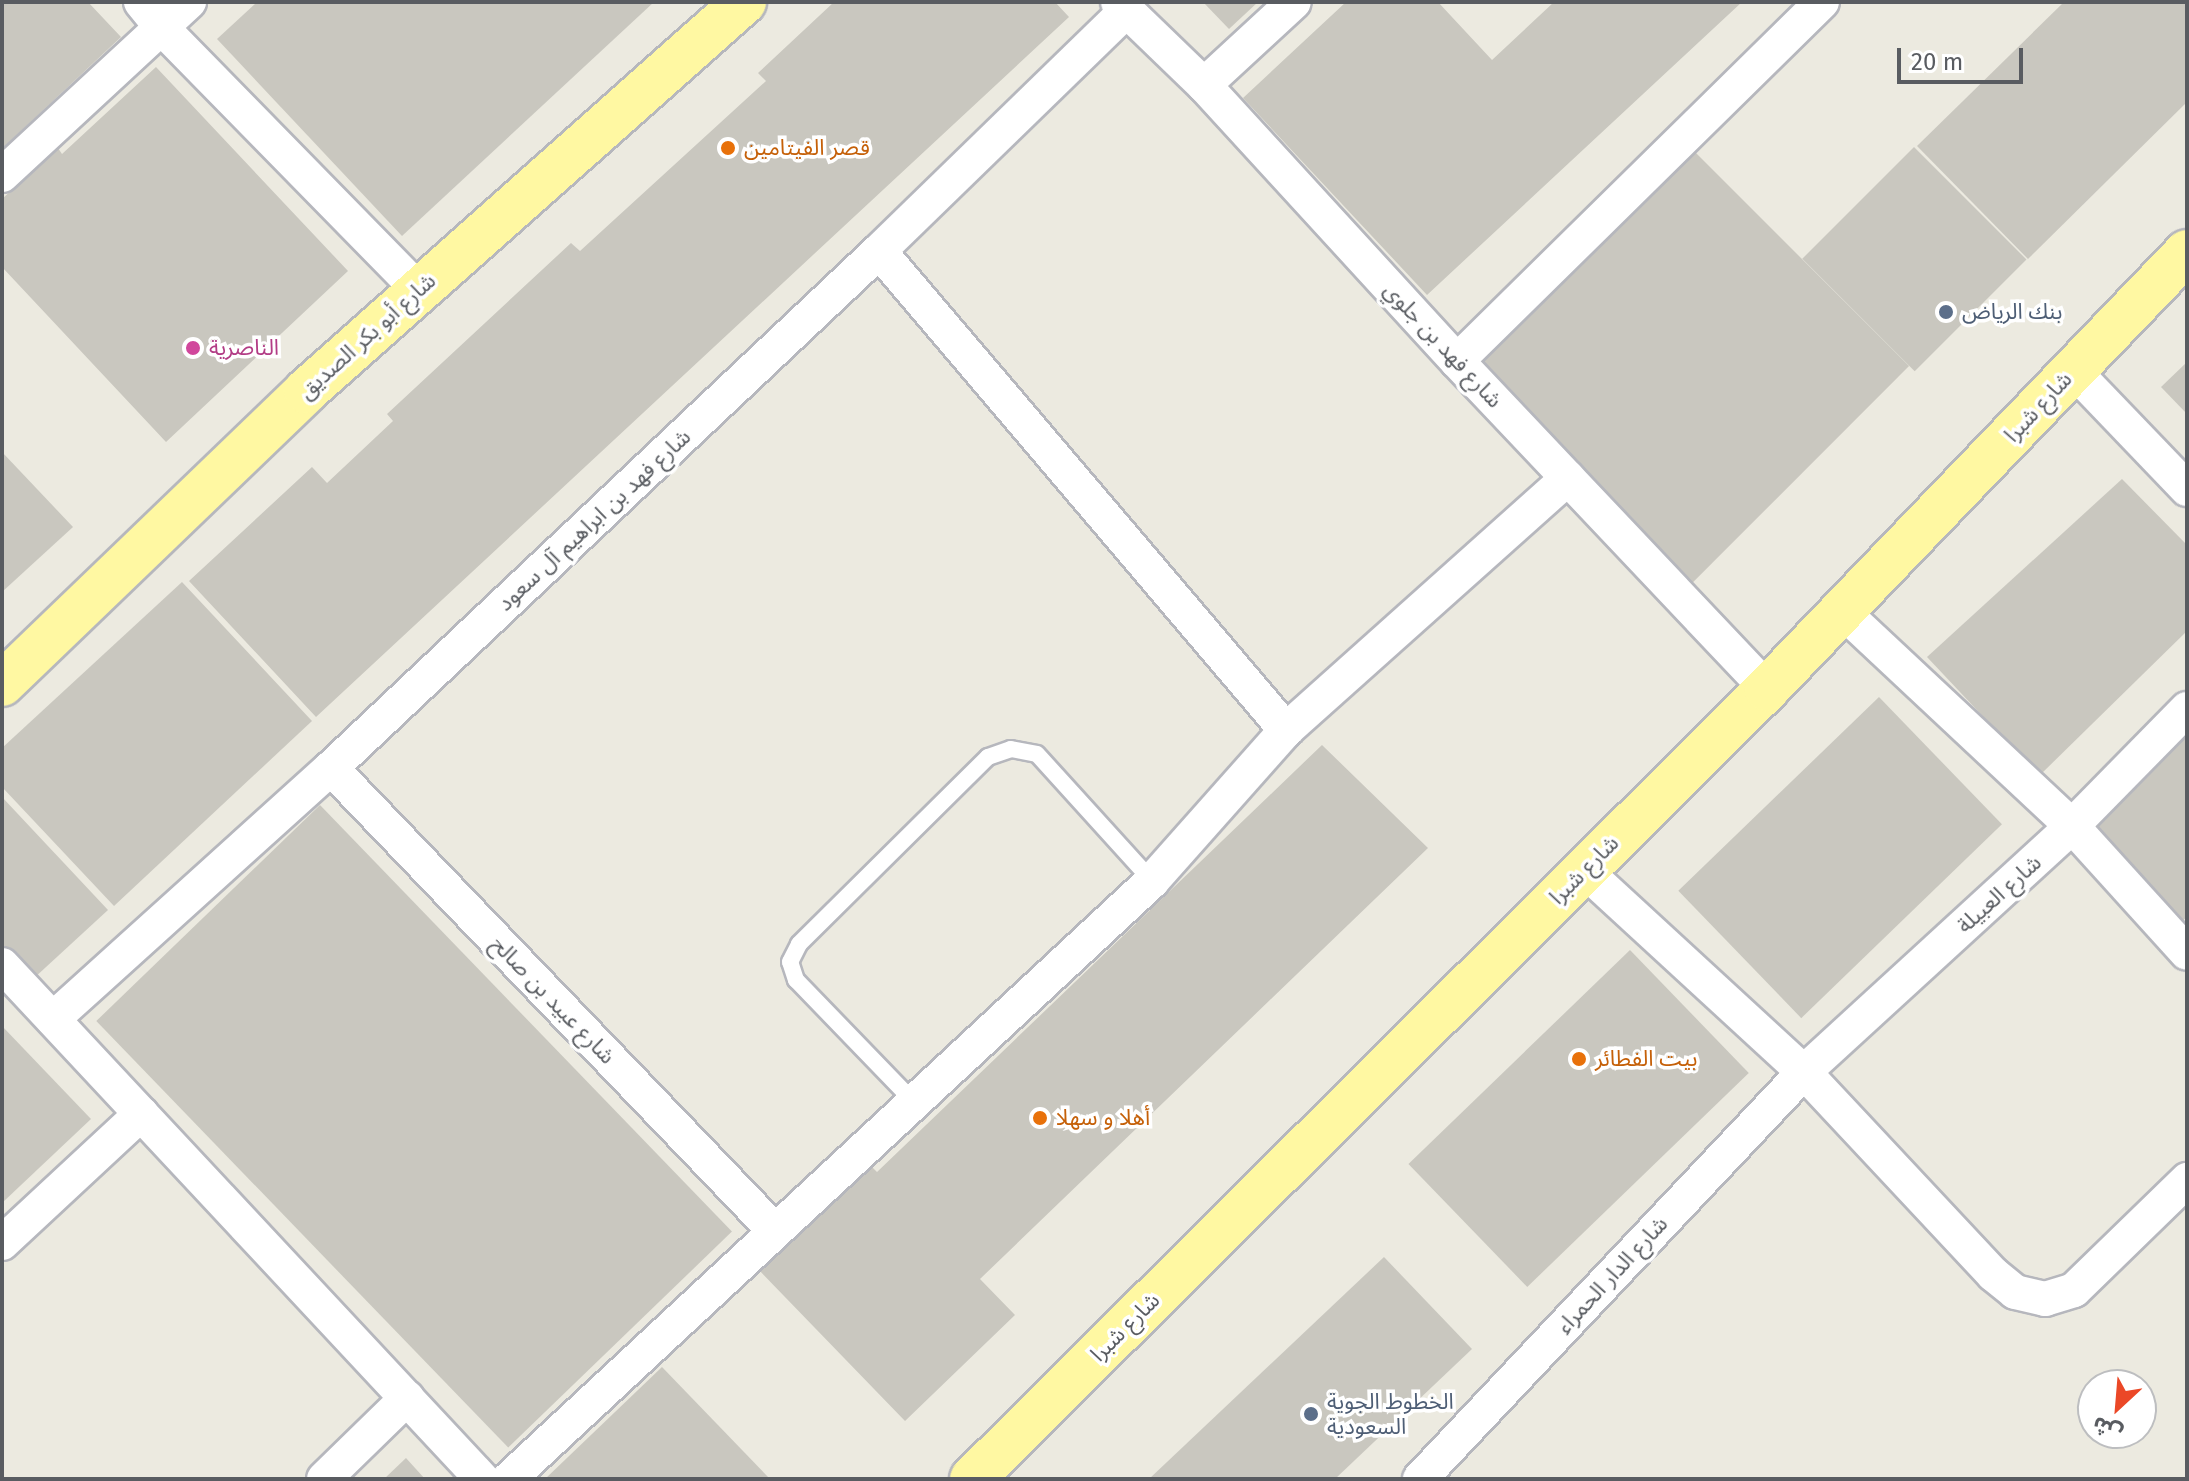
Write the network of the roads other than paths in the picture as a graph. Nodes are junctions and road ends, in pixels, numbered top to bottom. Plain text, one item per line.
1 (189, 2) edge
2 (744, 2) edge
3 (1294, 2) edge
4 (1822, 2) edge
5 (1122, 7) edge
6 (151, 15) edge
7 (1204, 85) junction
8 (2, 175) edge
9 (879, 251) junction
10 (2187, 252) edge
11 (418, 289) junction
12 (1457, 361) junction
13 (2073, 370) junction
14 (1568, 478) junction
15 (2187, 489) edge
16 (1841, 610) junction
17 (2, 684) edge
18 (1767, 689) junction
19 (2187, 709) edge
20 (1286, 730) junction
21 (331, 768) junction
22 (2072, 826) junction
23 (1584, 870) junction
24 (1152, 881) junction
25 (2187, 953) edge
26 (2, 965) edge
27 (53, 1019) junction
28 (1804, 1072) junction
29 (914, 1102) junction
30 (141, 1114) junction
31 (2187, 1180) edge
32 (775, 1231) junction
33 (2, 1243) edge
34 (407, 1398) junction
35 (324, 1479) edge
36 (482, 1479) edge
37 (509, 1479) edge
38 (972, 1479) edge
39 (1420, 1479) edge

1 - 6 street
2 - 11 main road, شارع أبو بكر الصديق
3 - 7 street
4 - 12 street
5 - 7 street, شارع فهد بن جلوي
5 - 9 street, شارع فهد بن ابراهيم آل سعود
6 - 8 street
6 - 11 street
7 - 12 street, شارع فهد بن جلوي
9 - 20 street
9 - 21 street, شارع فهد بن ابراهيم آل سعود
10 - 13 main road, شارع شبرا
11 - 17 main road, شارع أبو بكر الصديق
12 - 14 street, شارع فهد بن جلوي
13 - 15 street
13 - 16 main road, شارع شبرا
14 - 18 street, شارع فهد بن جلوي
14 - 20 street
16 - 18 main road, شارع شبرا
16 - 22 street
18 - 23 main road, شارع شبرا
19 - 22 street, شارع العبيلة
20 - 24 street
21 - 27 street, شارع فهد بن ابراهيم آل سعود
21 - 32 street, شارع عبيد بن صالح
22 - 25 street
22 - 28 street, شارع العبيلة
23 - 28 street
23 - 38 main road, شارع شبرا
24 - 29 street
24 - 29 lane
26 - 27 street
27 - 30 street
28 - 31 street
28 - 39 street, شارع الدار الحمراء
29 - 32 street
30 - 33 street
30 - 34 street
32 - 37 street
34 - 35 street
34 - 36 street

